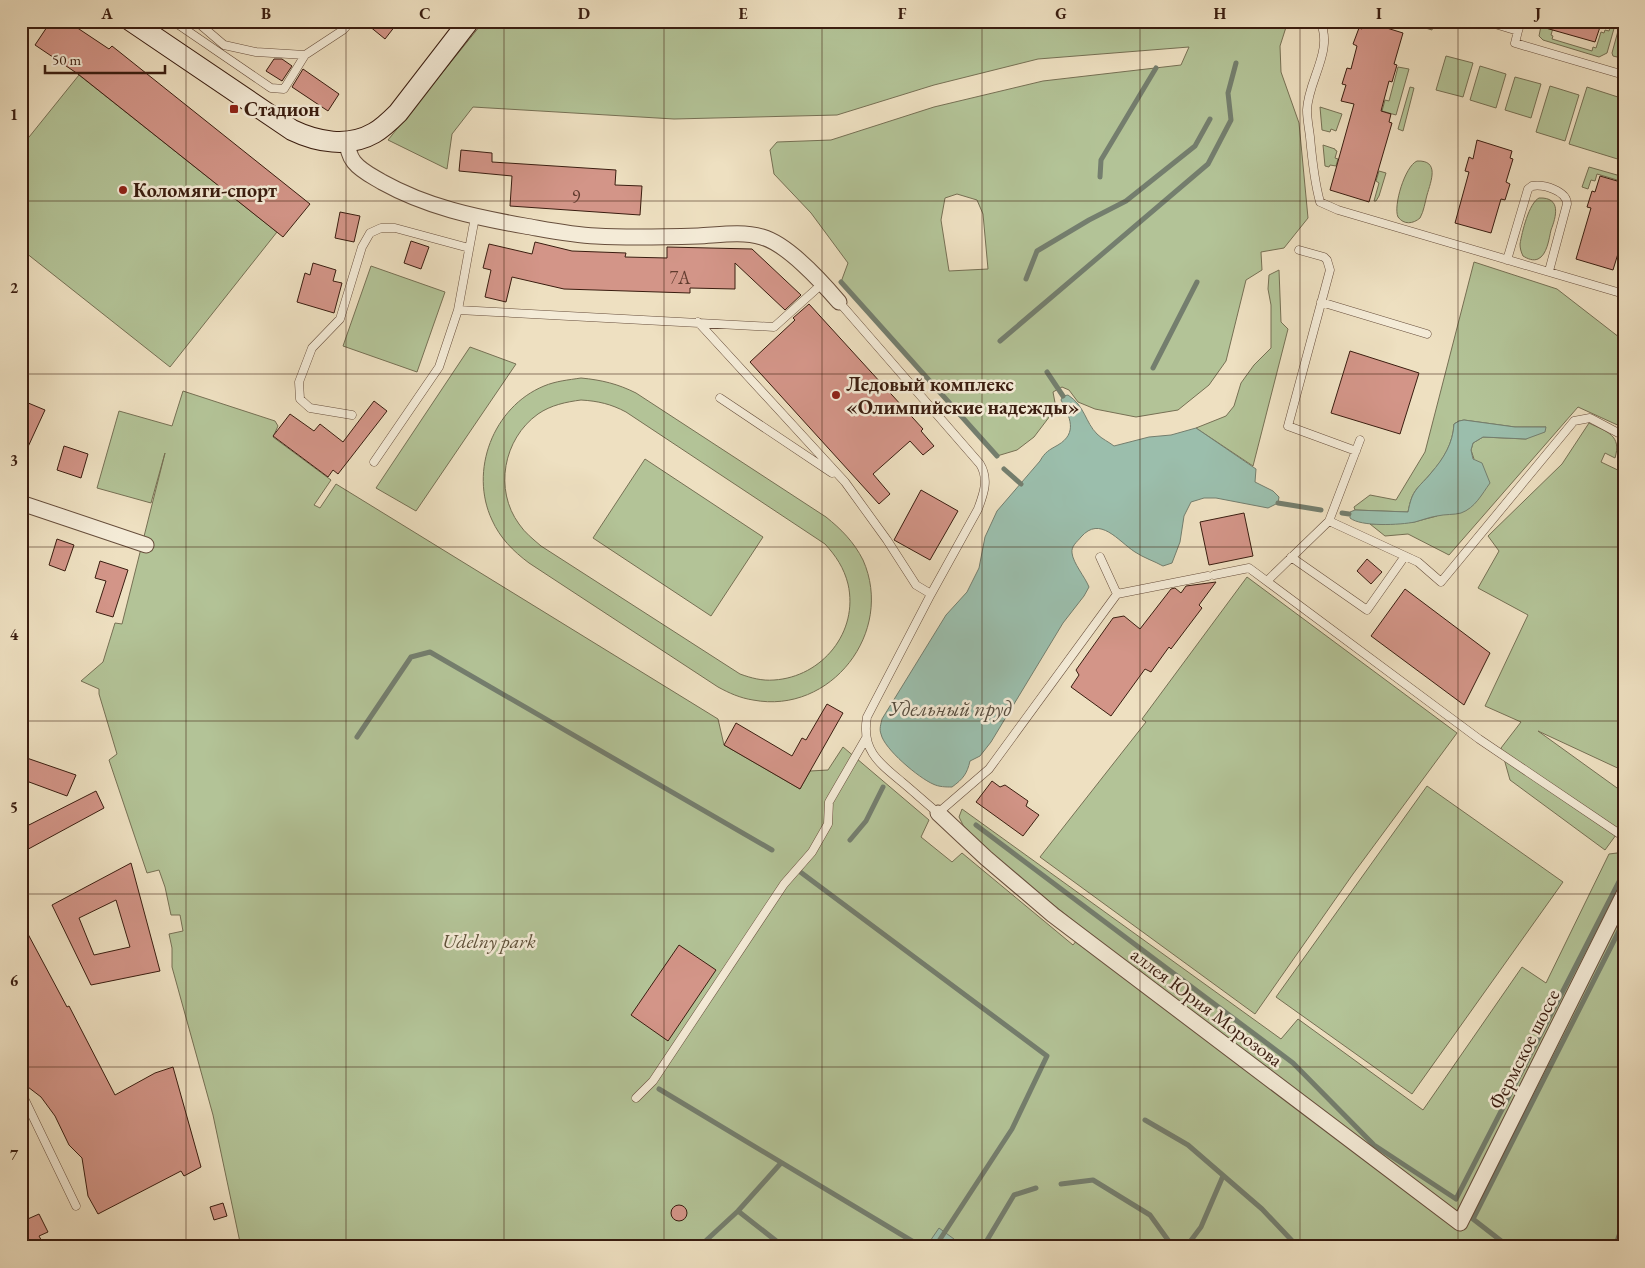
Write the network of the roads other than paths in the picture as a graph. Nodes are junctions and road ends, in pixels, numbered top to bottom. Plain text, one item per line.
1 (131, 21) edge
2 (172, 21) edge
3 (196, 21) edge
4 (351, 21) edge
5 (469, 21) edge
6 (1320, 21) edge
7 (1485, 21) edge
8 (1521, 21) edge
9 (1518, 31) junction
10 (305, 55) junction
11 (1624, 75) edge
12 (347, 141) junction
13 (475, 217) junction
14 (469, 248) junction
15 (1299, 250) dead end
16 (1507, 260) junction
17 (1549, 271) junction
18 (823, 283) junction
19 (1624, 294) edge
20 (839, 302) joint
21 (1321, 302) junction
22 (458, 310) junction
23 (698, 322) junction
24 (1427, 334) dead end
25 (720, 398) dead end
26 (352, 415) dead end
27 (1624, 436) edge
28 (1360, 440) dead end
29 (1356, 451) junction
30 (374, 462) dead end
31 (843, 480) junction
32 (21, 503) edge
33 (1329, 521) junction
34 (146, 545) dead end
35 (1405, 556) junction
36 (1100, 557) dead end
37 (1291, 557) junction
38 (1267, 581) junction
39 (931, 594) junction
40 (1117, 594) junction
41 (866, 738) junction
42 (938, 813) junction
43 (1624, 837) edge
44 (1624, 894) edge
45 (21, 1092) edge
46 (636, 1098) dead end
47 (76, 1206) dead end
48 (1460, 1223) joint

1 - 12 street
2 - 10 lane
3 - 10 lane
4 - 10 lane
5 - 12 street
6 - 16 lane
7 - 9 lane
8 - 9 lane
9 - 11 lane
12 - 13 street
13 - 14 lane
13 - 18 street
14 - 22 lane
14 - 26 lane
15 - 21 lane
16 - 17 lane
16 - 17 lane
17 - 19 lane
18 - 20 street
18 - 23 lane
20 - 39 lane
21 - 24 lane
21 - 29 lane
22 - 23 lane
22 - 30 lane
23 - 31 lane
25 - 31 lane
27 - 35 lane
28 - 29 lane
29 - 33 lane
31 - 39 lane
32 - 34 street
33 - 35 lane
33 - 37 lane
35 - 37 lane
36 - 40 lane
37 - 38 lane
38 - 40 lane
38 - 43 lane
39 - 41 lane
40 - 42 lane
41 - 42 lane
41 - 46 lane
42 - 48 street, аллея Юрия Морозова
44 - 48 street, Фермское шоссе
45 - 47 lane

